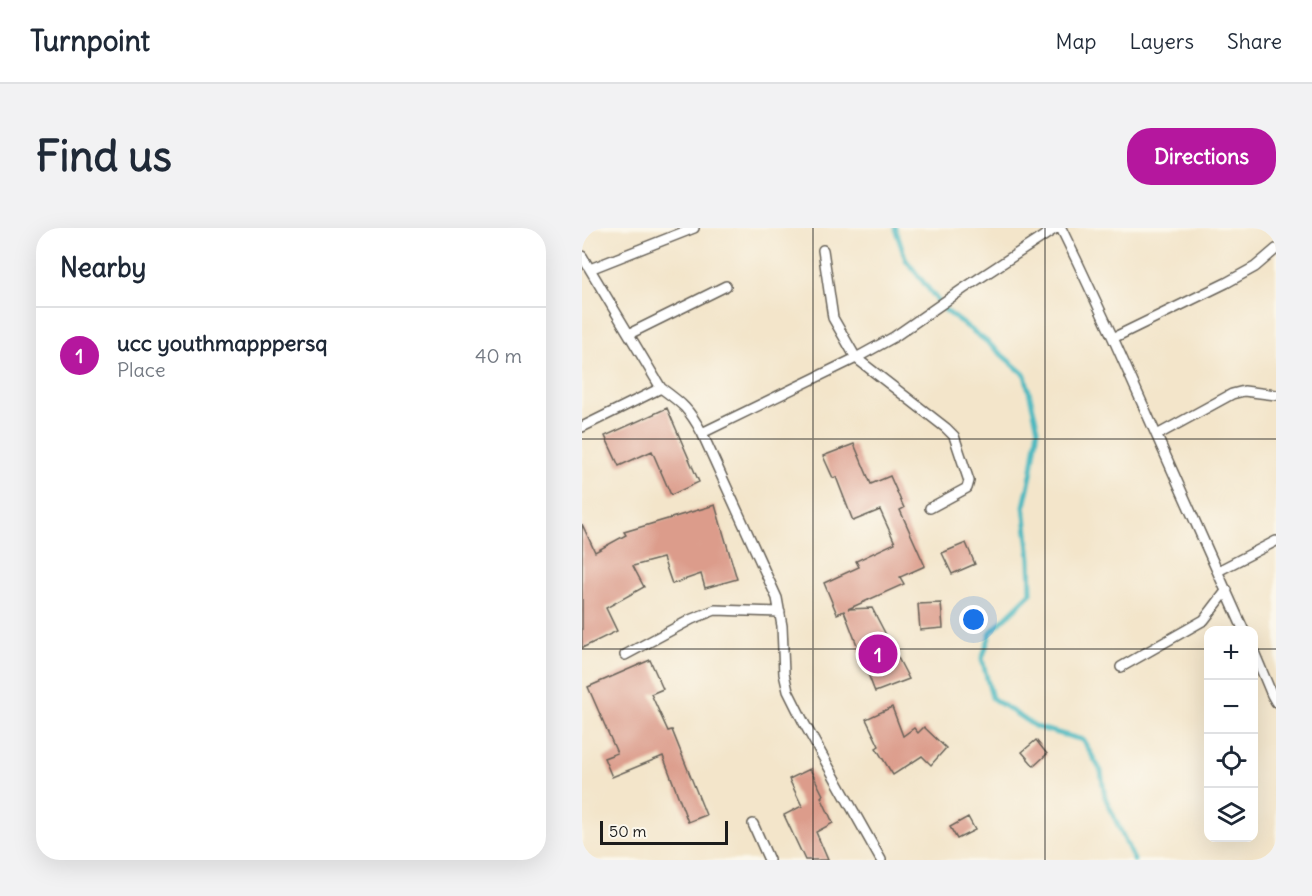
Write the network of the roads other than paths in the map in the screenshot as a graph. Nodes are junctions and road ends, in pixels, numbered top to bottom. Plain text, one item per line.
1 (694, 228) edge
2 (1058, 228) edge
3 (1276, 249) edge
4 (823, 250) dead end
5 (582, 256) edge
6 (590, 269) junction
7 (726, 286) dead end
8 (629, 334) junction
9 (1113, 338) junction
10 (856, 358) junction
11 (661, 388) junction
12 (1276, 395) edge
13 (582, 426) edge
14 (702, 433) junction
15 (1157, 435) junction
16 (930, 508) dead end
17 (1276, 541) edge
18 (1218, 571) junction
19 (1227, 590) junction
20 (780, 612) junction
21 (1242, 626) edge
22 (625, 655) dead end
23 (1258, 661) edge
24 (1121, 667) dead end
25 (1276, 702) edge
26 (753, 824) dead end
27 (769, 860) edge
28 (881, 860) edge

1 - 6 lane
2 - 9 lane
2 - 10 lane
3 - 9 lane
4 - 10 lane
5 - 6 lane
6 - 8 lane
7 - 8 lane
8 - 11 lane
9 - 15 lane
10 - 14 lane
10 - 16 lane
11 - 13 lane
11 - 14 lane
12 - 15 lane
14 - 20 lane
15 - 18 lane
17 - 18 lane
18 - 19 lane
19 - 21 lane
19 - 24 lane
20 - 22 lane
20 - 28 lane
23 - 25 lane
26 - 27 lane

